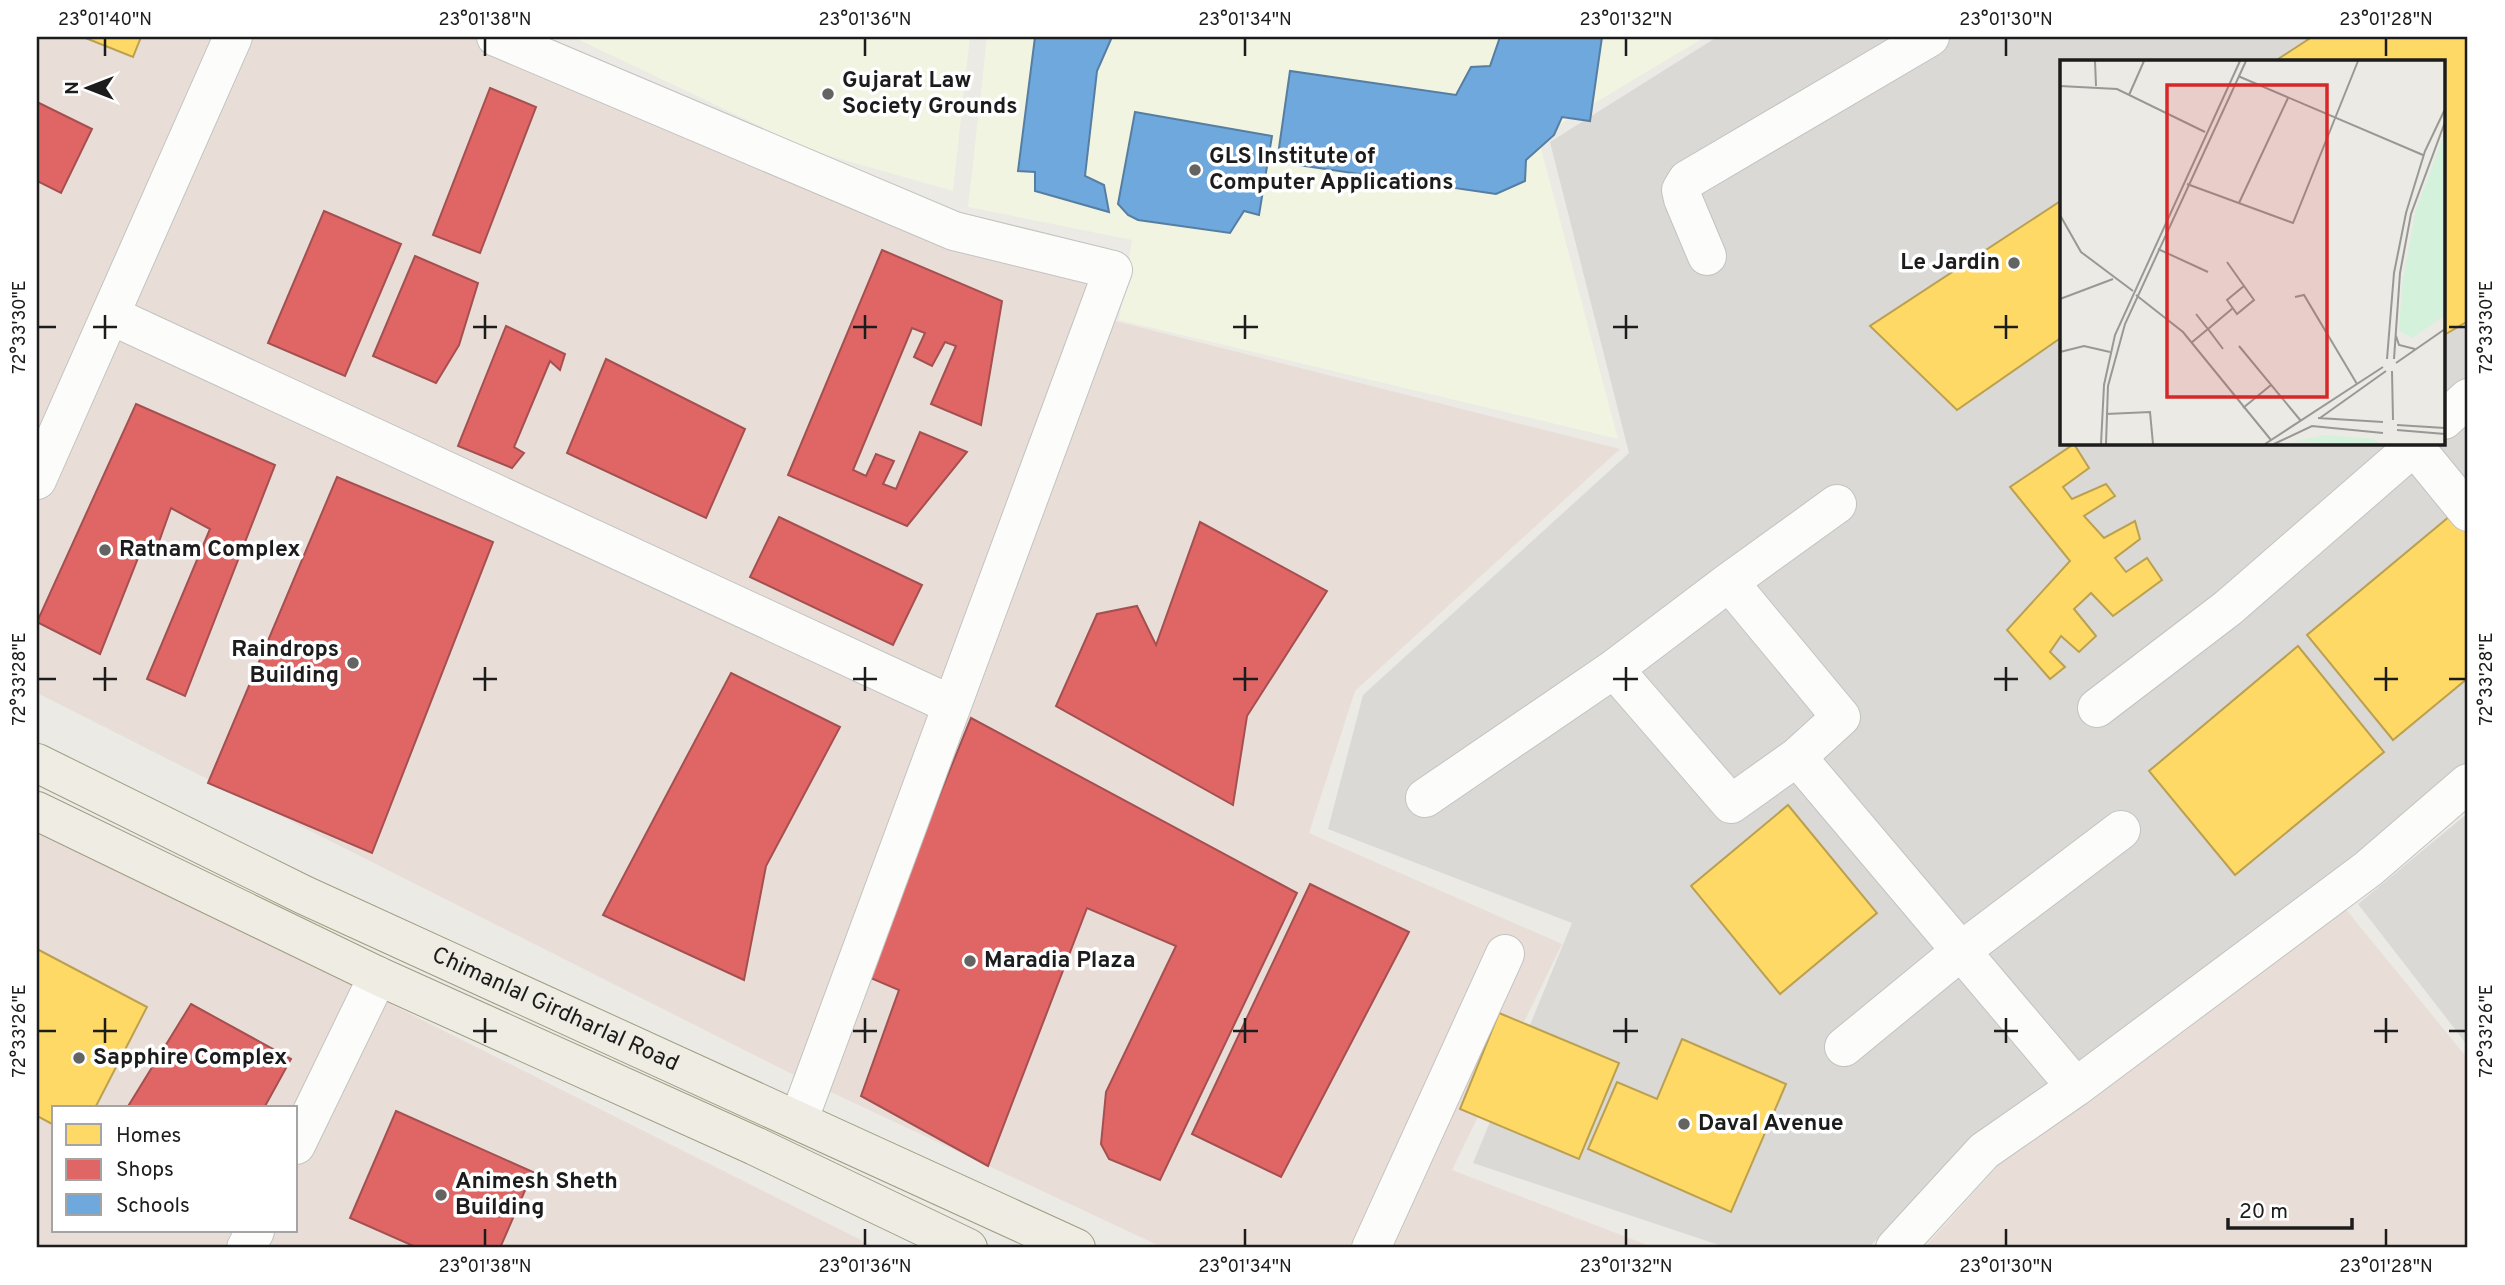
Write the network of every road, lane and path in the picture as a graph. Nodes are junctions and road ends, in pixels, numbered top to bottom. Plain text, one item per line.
1 (233, 37) edge
2 (496, 37) edge
3 (1930, 37) edge
4 (1707, 256) dead end
5 (110, 315) junction
6 (2468, 398) edge
7 (2446, 418) edge
8 (2416, 444) edge
9 (37, 480) edge
10 (1837, 505) dead end
11 (2468, 512) edge
12 (1729, 582) junction
13 (1614, 668) junction
14 (952, 705) junction
15 (2097, 708) dead end
16 (1797, 757) junction
17 (37, 763) edge
18 (2468, 783) edge
19 (1425, 798) dead end
20 (37, 811) edge
21 (2121, 830) dead end
22 (1961, 951) junction
23 (1505, 954) dead end
24 (378, 976) junction
25 (1844, 1047) dead end
26 (2076, 1087) junction
27 (799, 1119) junction
28 (298, 1141) edge
29 (254, 1232) edge
30 (246, 1248) edge
31 (968, 1248) edge
32 (1076, 1248) edge
33 (1371, 1248) edge
34 (1895, 1248) edge

1 - 5 street
2 - 14 street
3 - 4 street
5 - 9 street
5 - 14 street
6 - 7 street
8 - 11 street
8 - 15 street
10 - 12 street
12 - 13 street
12 - 16 street
13 - 16 street
13 - 19 street
14 - 27 street
16 - 22 street
17 - 27 main road, Chimanlal Girdharlal Road
18 - 26 street
20 - 24 main road, Chimanlal Girdharlal Road
21 - 22 street
22 - 25 street
22 - 26 street
23 - 33 street
24 - 28 street
24 - 31 main road, Chimanlal Girdharlal Road
26 - 34 street
27 - 32 main road, Chimanlal Girdharlal Road
29 - 30 street

